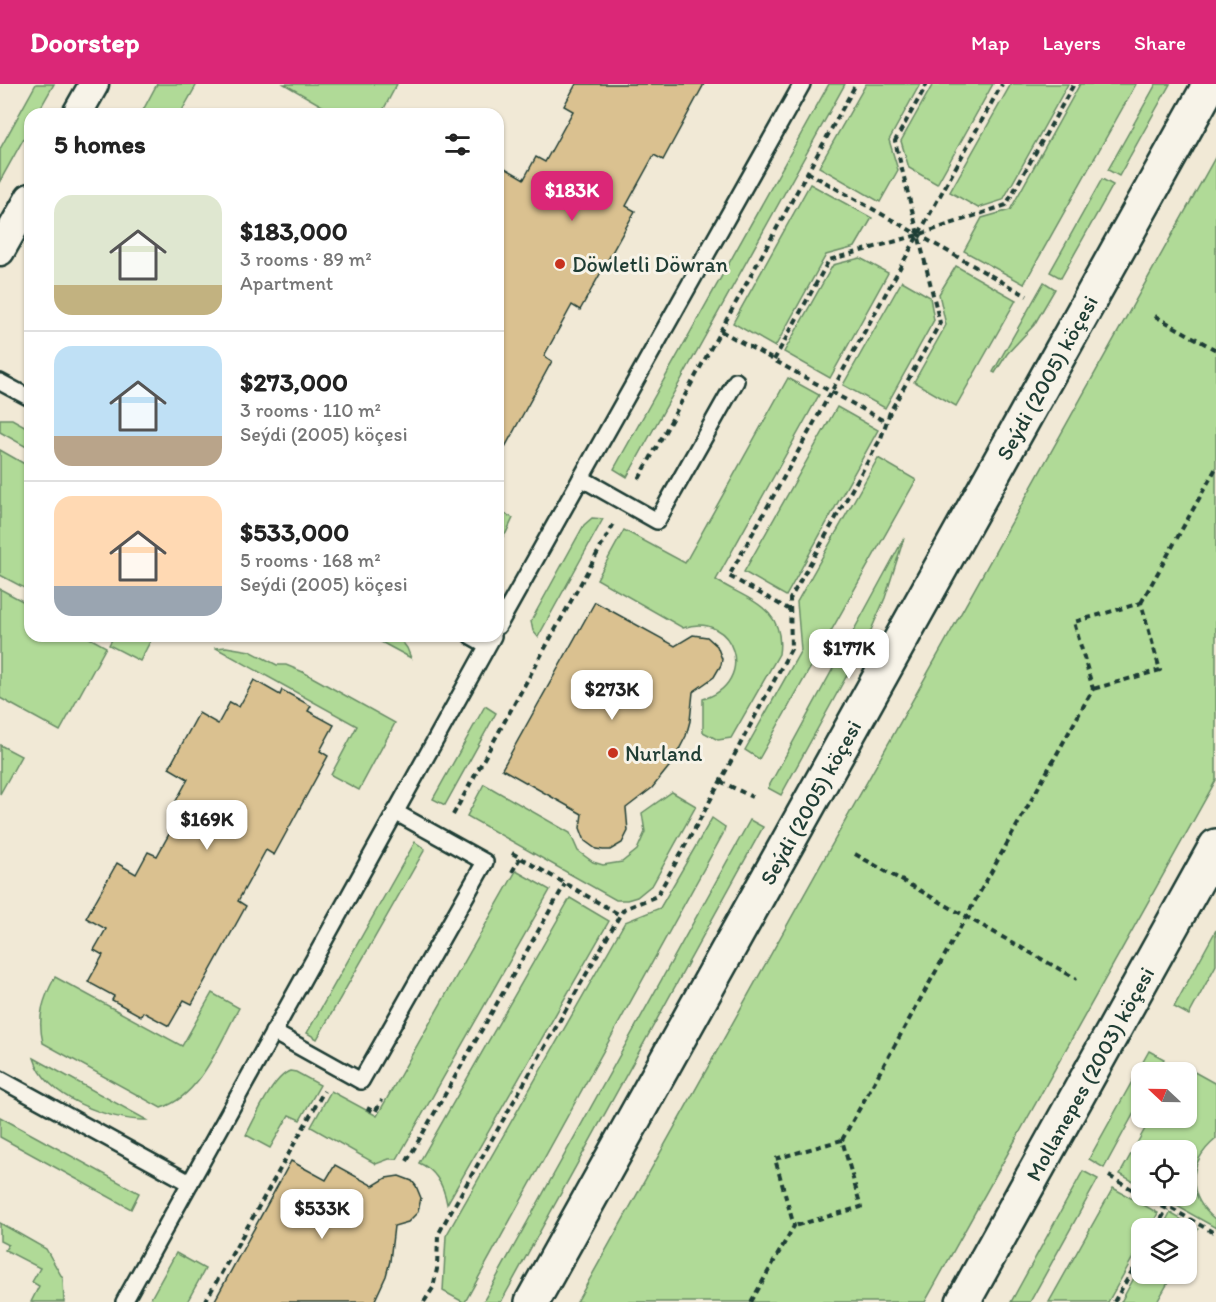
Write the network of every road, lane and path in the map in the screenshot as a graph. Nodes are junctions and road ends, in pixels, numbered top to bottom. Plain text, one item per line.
1 (94, 84) edge
2 (802, 84) edge
3 (856, 84) edge
4 (927, 84) edge
5 (1002, 84) edge
6 (1074, 84) edge
7 (1210, 84) edge
8 (80, 108) edge
9 (807, 172) junction
10 (24, 209) edge
11 (918, 235) junction
12 (0, 251) edge
13 (1027, 296) dead end
14 (1155, 316) dead end
15 (721, 331) junction
16 (1216, 350) edge
17 (774, 360) junction
18 (736, 381) dead end
19 (0, 382) edge
20 (832, 392) junction
21 (24, 395) edge
22 (886, 422) junction
23 (1216, 468) edge
24 (581, 478) junction
25 (626, 503) junction
26 (1141, 603) junction
27 (790, 610) junction
28 (504, 615) edge
29 (489, 642) edge
30 (1093, 689) junction
31 (720, 781) junction
32 (752, 797) dead end
33 (395, 812) junction
34 (451, 819) dead end
35 (1216, 846) edge
36 (510, 852) dead end
37 (855, 854) dead end
38 (565, 884) junction
39 (620, 915) junction
40 (967, 916) junction
41 (1077, 979) dead end
42 (273, 1032) junction
43 (0, 1079) edge
44 (306, 1124) dead end
45 (842, 1140) junction
46 (407, 1161) dead end
47 (1109, 1176) dead end
48 (190, 1183) junction
49 (1131, 1189) edge
50 (1162, 1206) edge
51 (1167, 1209) junction
52 (1162, 1218) edge
53 (794, 1226) junction
54 (1216, 1234) edge
55 (1131, 1273) edge
56 (124, 1302) edge
57 (205, 1302) edge
58 (424, 1302) edge
59 (532, 1302) edge
60 (751, 1302) edge
61 (963, 1302) edge
62 (1114, 1302) edge

1 - 8 street
2 - 24 lane
3 - 9 path
4 - 11 path
5 - 11 path
6 - 11 path
7 - 59 street, Seýdi (2005) köçesi
9 - 11 path
9 - 15 path
10 - 12 street
11 - 13 path
11 - 17 path
11 - 20 path
11 - 22 path
14 - 16 path
15 - 17 path
15 - 25 path
17 - 20 path
18 - 25 lane
19 - 21 lane
20 - 22 path
20 - 27 path
22 - 27 path
23 - 26 path
24 - 25 lane
24 - 28 lane
25 - 34 path
26 - 30 path
26 - 30 path
27 - 31 path
29 - 33 lane
30 - 40 path
31 - 32 path
31 - 39 path
33 - 42 lane
33 - 42 lane
35 - 61 street, Mollanepes (2003) köçesi
36 - 38 path
37 - 40 path
38 - 39 path
38 - 46 path
39 - 58 path
40 - 41 path
40 - 45 path
42 - 48 lane
43 - 48 lane
44 - 57 path
45 - 53 path
45 - 53 path
47 - 49 path
48 - 56 lane
50 - 51 path
51 - 52 path
51 - 54 path
53 - 60 path
55 - 62 path

